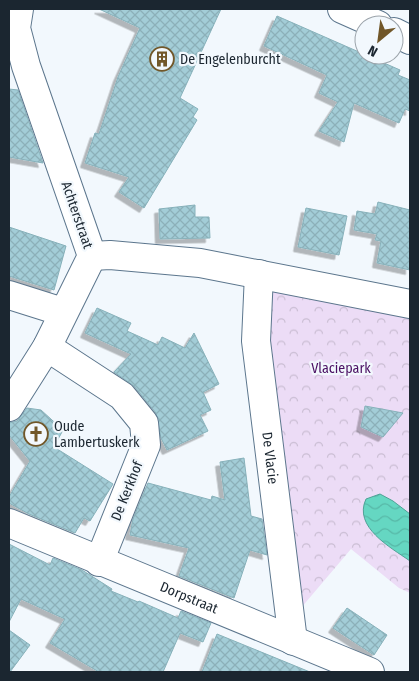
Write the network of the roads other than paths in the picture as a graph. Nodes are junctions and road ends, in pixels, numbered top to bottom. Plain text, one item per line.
1 (19, 9) edge
2 (342, 9) edge
3 (356, 15) edge
4 (92, 256) junction
5 (259, 274) junction
6 (9, 295) edge
7 (410, 304) edge
8 (63, 312) junction
9 (47, 347) junction
10 (9, 407) edge
11 (9, 523) edge
12 (99, 562) junction
13 (293, 641) junction
14 (370, 672) edge

1 - 4 street, Achterstraat
2 - 3 street
4 - 5 street
4 - 8 street, Achterstraat
5 - 7 street
5 - 13 street, De Vlacie
6 - 8 street
8 - 9 street, Achterstraat
9 - 10 street, Achterstraat
9 - 12 street, De Kerkhof
11 - 12 street, Dorpstraat
12 - 13 street, Dorpstraat
13 - 14 street, Dorpstraat

